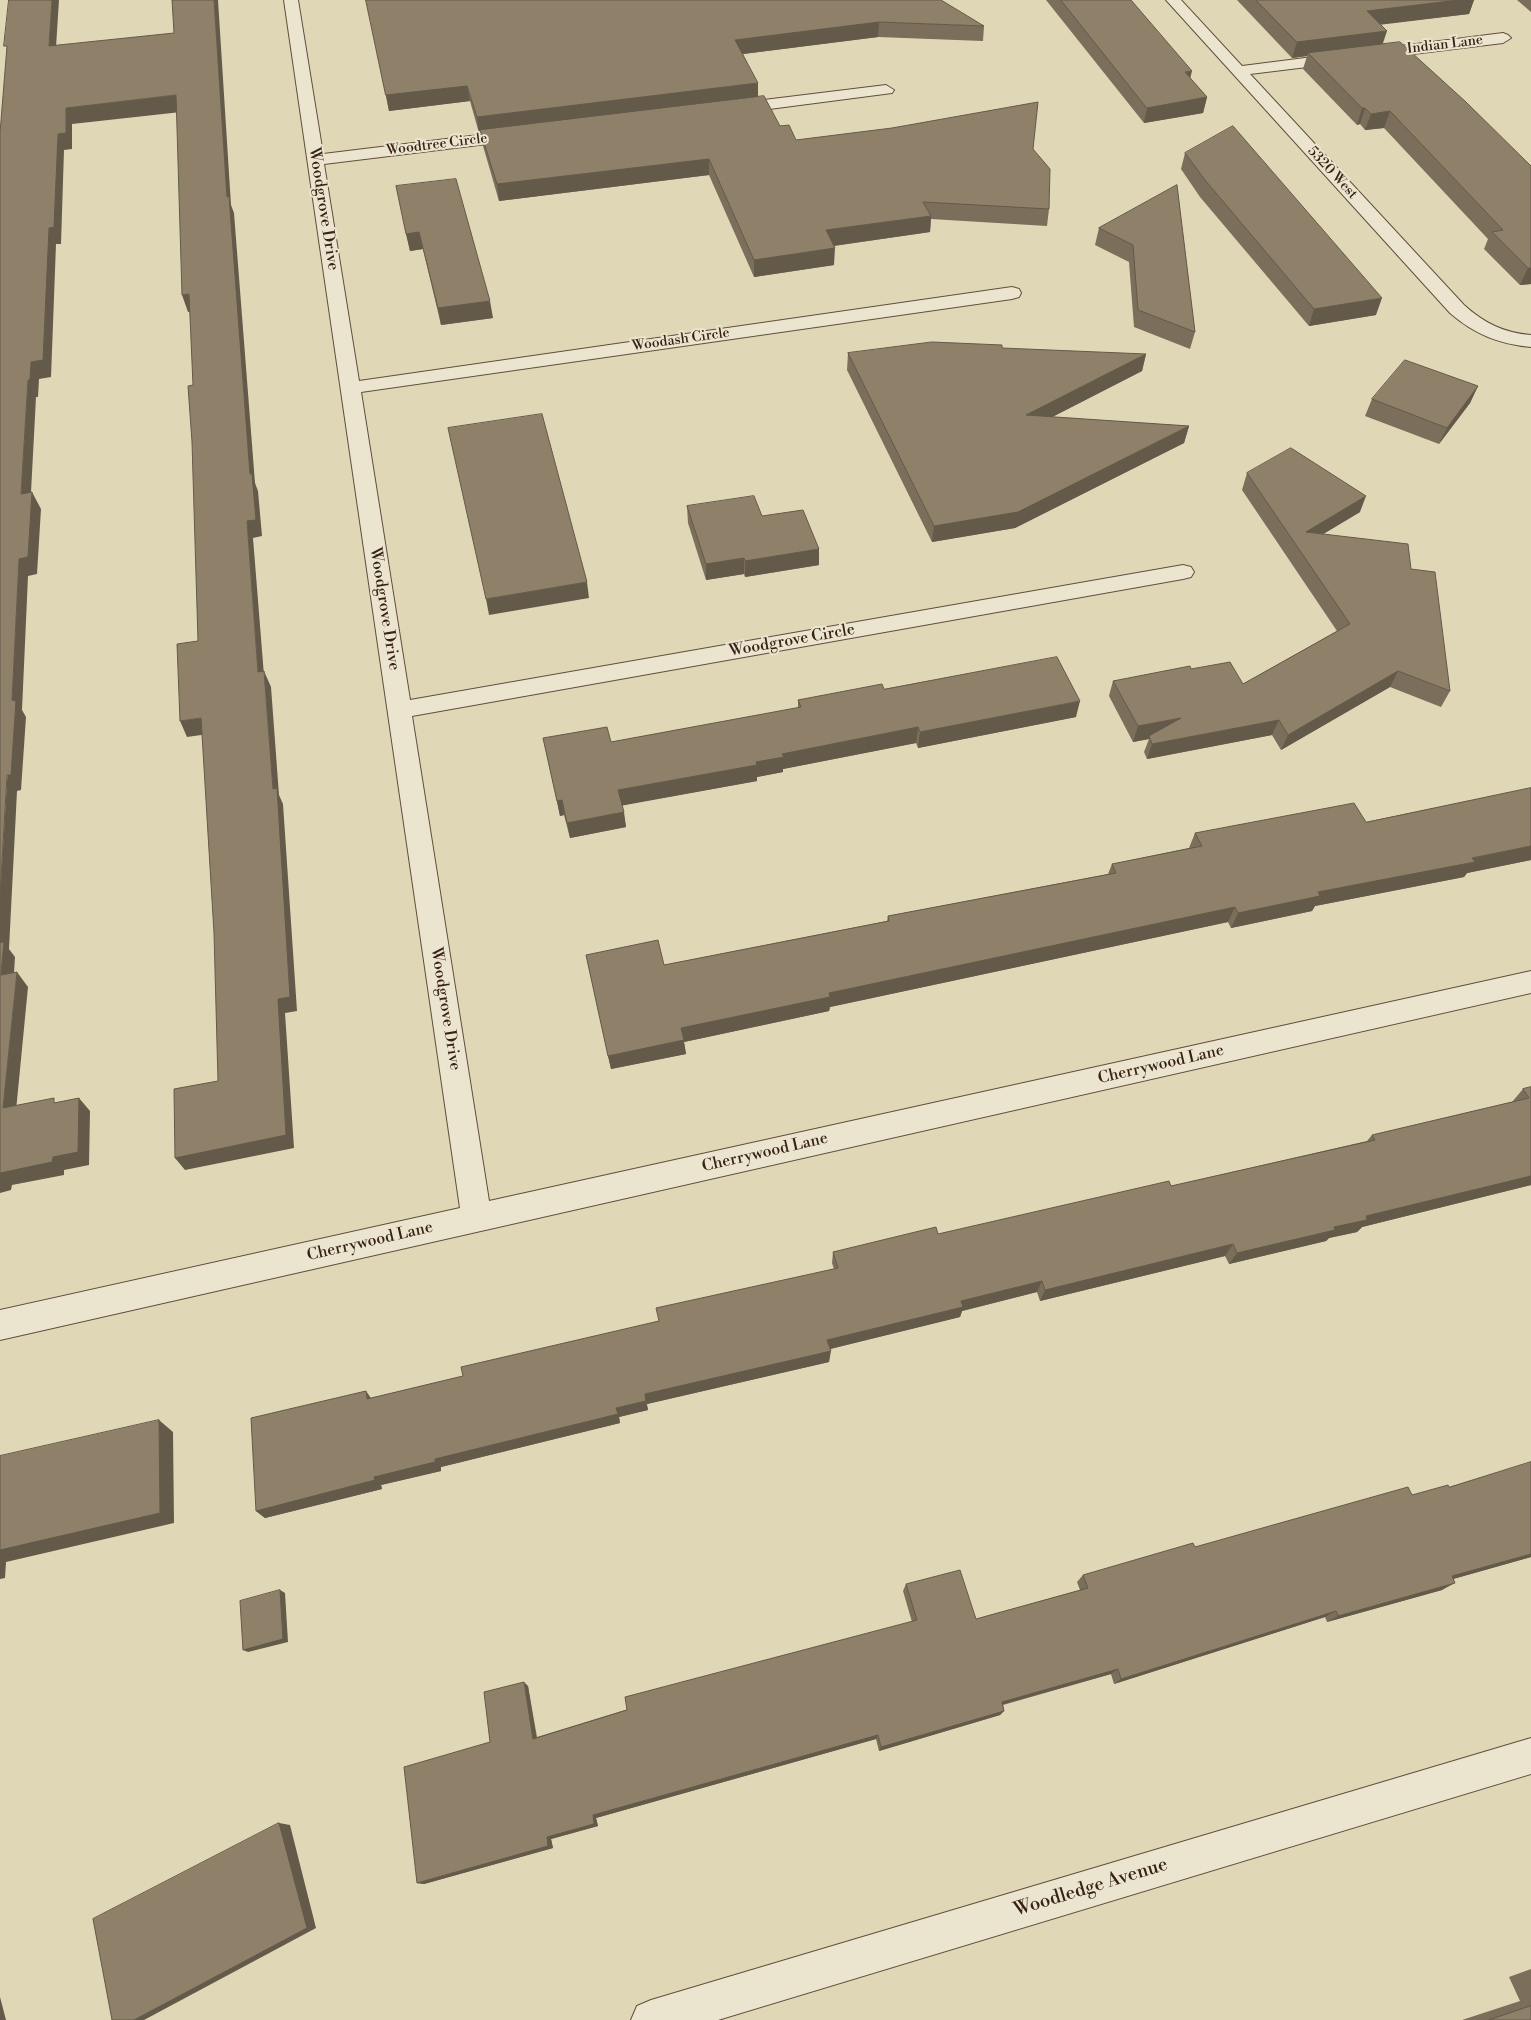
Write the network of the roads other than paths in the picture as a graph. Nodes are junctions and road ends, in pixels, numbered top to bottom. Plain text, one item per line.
1 (291, 0) edge
2 (1173, 0) edge
3 (1503, 38) dead end
4 (1239, 72) junction
5 (886, 90) dead end
6 (718, 110) edge
7 (539, 132) edge
8 (315, 160) junction
9 (1012, 292) dead end
10 (1531, 340) edge
11 (350, 388) junction
12 (1183, 572) dead end
13 (400, 710) junction
14 (1531, 982) edge
15 (477, 1218) junction
16 (0, 1325) edge
17 (1531, 1756) edge
18 (651, 2020) edge

1 - 8 street, Woodgrove Drive
2 - 4 street, 5320 West
3 - 4 street, Indian Lane
4 - 10 street, 5320 West
5 - 6 street
7 - 8 street, Woodtree Circle
8 - 11 street, Woodgrove Drive
9 - 11 street, Woodash Circle
11 - 13 street, Woodgrove Drive
12 - 13 street, Woodgrove Circle
13 - 15 street, Woodgrove Drive
14 - 15 street, Cherrywood Lane
15 - 16 street, Cherrywood Lane
17 - 18 street, Woodledge Avenue

